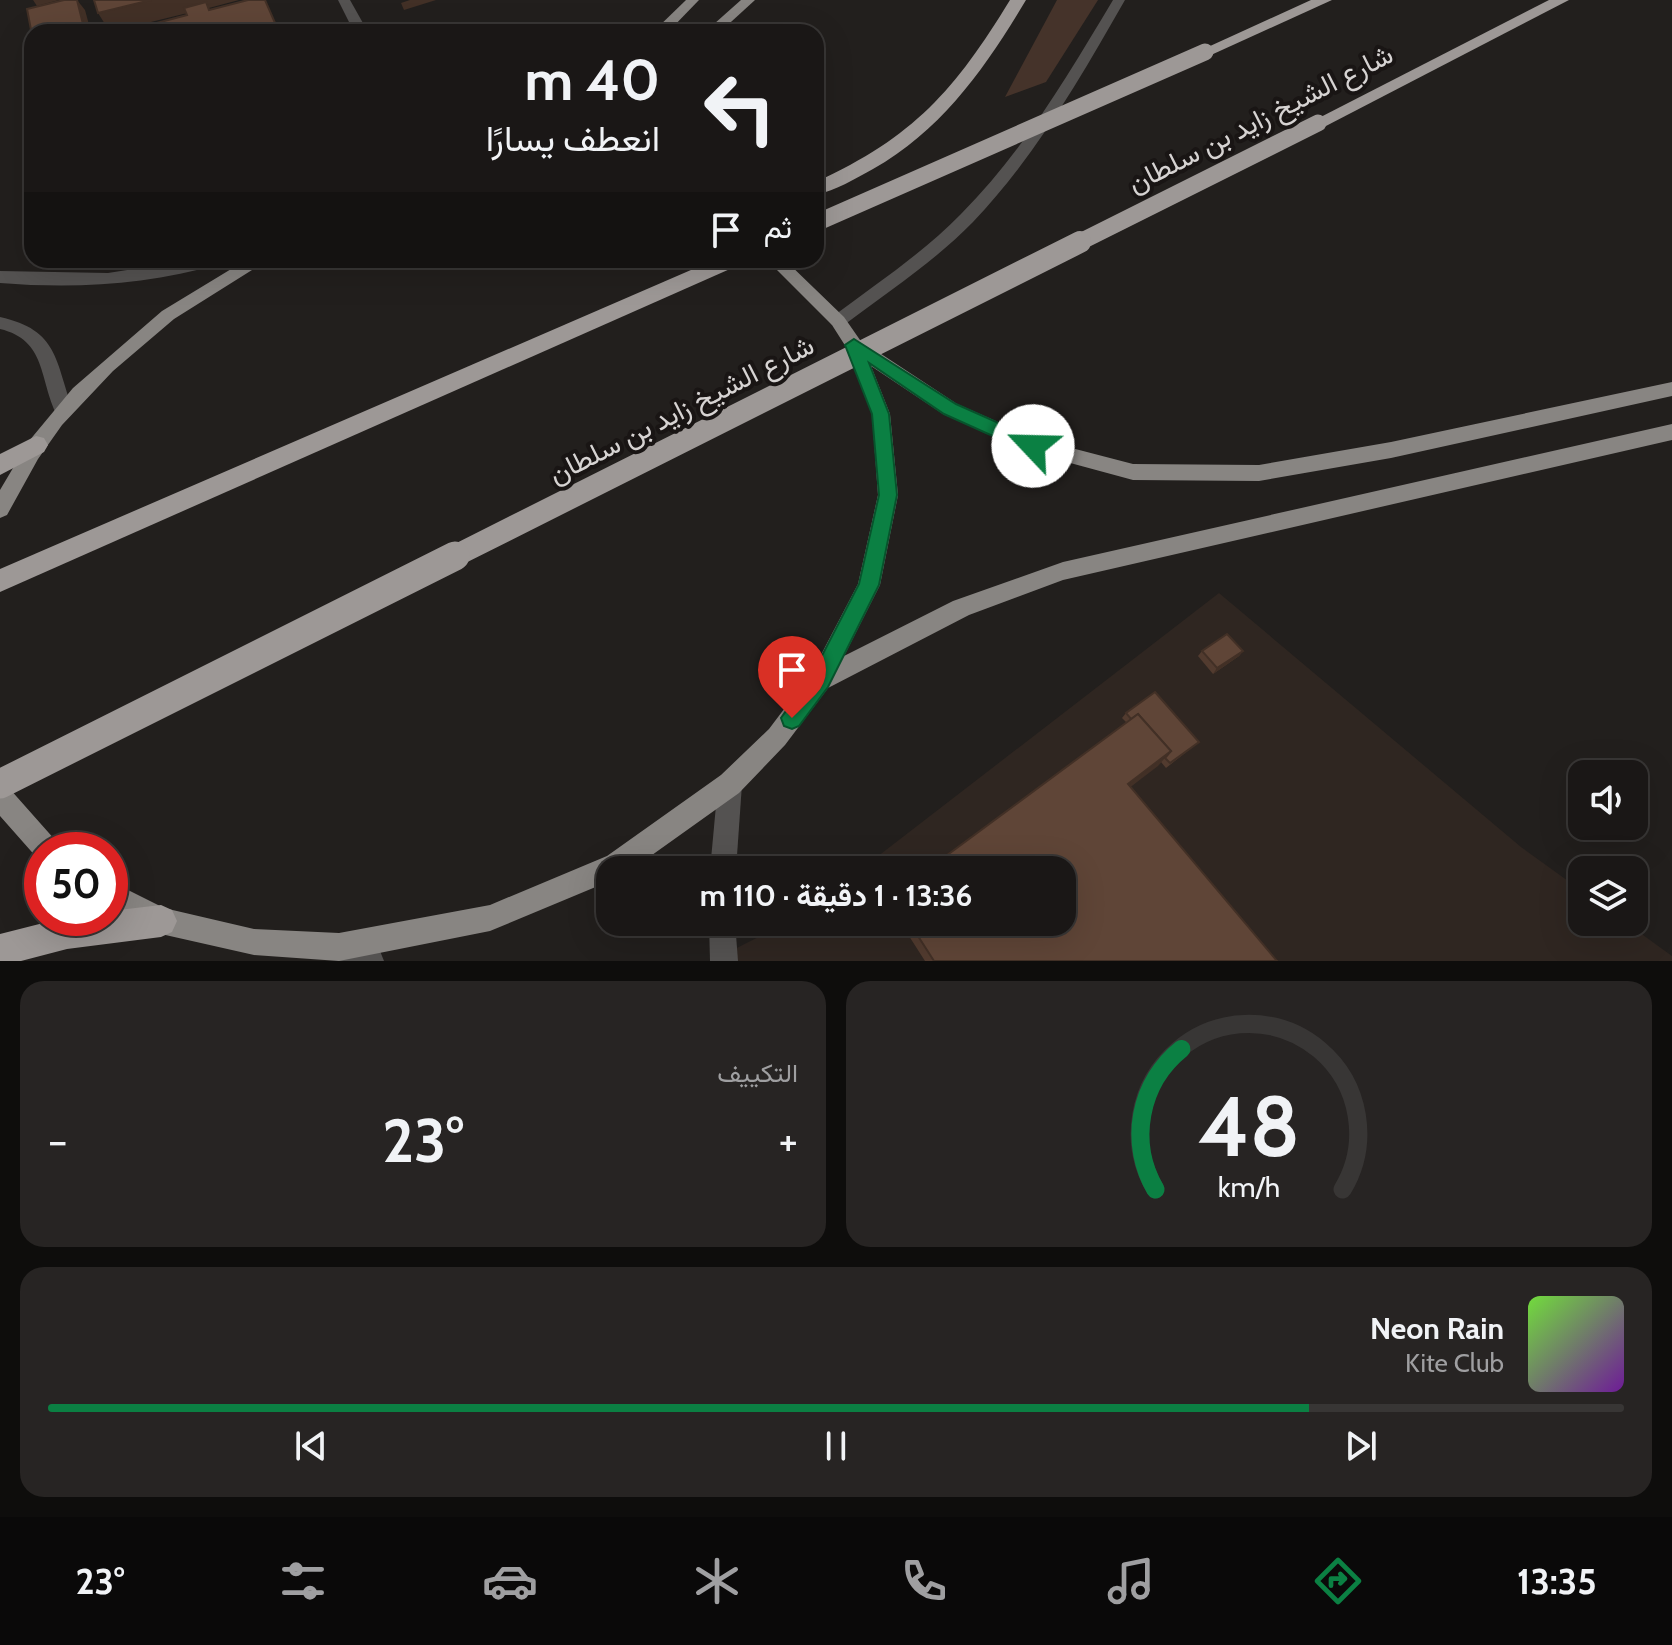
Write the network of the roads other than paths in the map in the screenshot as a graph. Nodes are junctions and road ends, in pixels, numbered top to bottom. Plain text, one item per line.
1 (344, 0) edge
2 (693, 0) edge
3 (749, 0) edge
4 (1018, 0) edge
5 (1119, 0) edge
6 (1324, 0) edge
7 (1561, 0) edge
8 (357, 24) edge
9 (668, 24) edge
10 (721, 24) edge
11 (824, 186) edge
12 (824, 219) edge
13 (178, 268) edge
14 (240, 268) edge
15 (714, 268) edge
16 (783, 268) edge
17 (0, 277) edge
18 (838, 321) junction
19 (0, 323) edge
20 (854, 345) junction
21 (1672, 389) edge
22 (64, 410) junction
23 (1672, 432) edge
24 (36, 445) junction
25 (0, 465) edge
26 (0, 509) edge
27 (0, 581) edge
28 (820, 680) junction
29 (0, 784) edge
30 (730, 784) junction
31 (0, 797) edge
32 (31, 832) edge
33 (724, 856) edge
34 (128, 904) edge
35 (161, 921) junction
36 (723, 936) edge
37 (339, 947) junction
38 (0, 950) edge
39 (370, 961) edge
40 (724, 961) edge

1 - 8 street
2 - 9 main road
3 - 10 main road
4 - 11 highway
5 - 18 street
6 - 12 highway, bridge
7 - 29 highway, شارع الشيخ زايد بن سلطان, bridge
13 - 17 street
14 - 22 main road
15 - 27 highway
16 - 18 main road
18 - 20 main road
19 - 22 street
20 - 21 main road
20 - 28 main road
22 - 24 main road
23 - 28 main road
24 - 25 highway
24 - 26 main road
28 - 30 main road
30 - 33 street
30 - 37 main road
31 - 32 main road
34 - 35 main road
35 - 37 main road
35 - 38 highway
36 - 40 street
37 - 39 street

